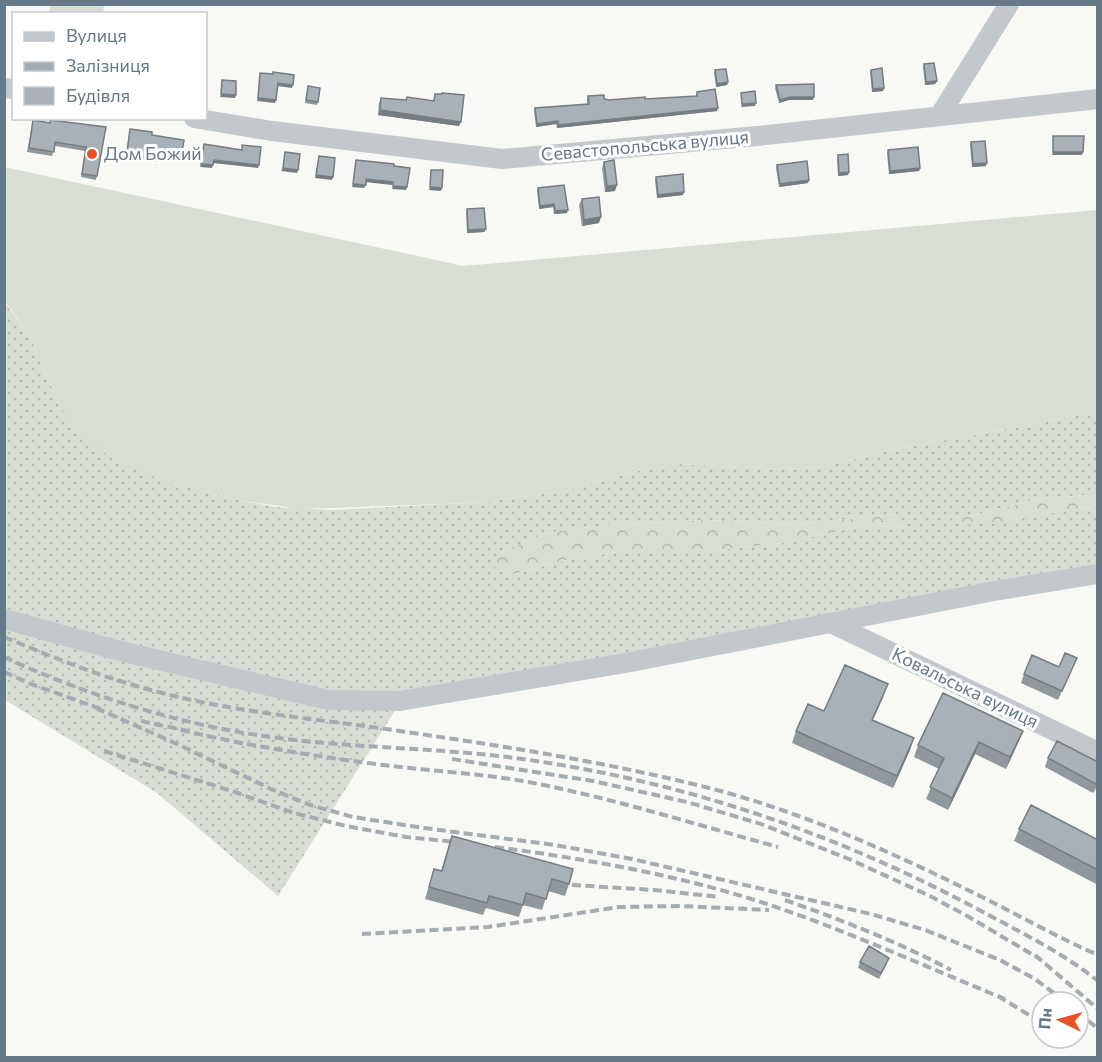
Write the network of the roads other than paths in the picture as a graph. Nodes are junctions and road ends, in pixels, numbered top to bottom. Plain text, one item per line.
1 (1009, 4) edge
2 (1098, 99) edge
3 (940, 115) junction
4 (206, 120) edge
5 (1098, 574) edge
6 (4, 619) edge
7 (833, 624) junction
8 (1098, 752) edge

1 - 3 street
2 - 3 street, Севастопольська вулиця
3 - 4 street, Севастопольська вулиця
5 - 7 street
6 - 7 street
7 - 8 street, Ковальська вулиця

